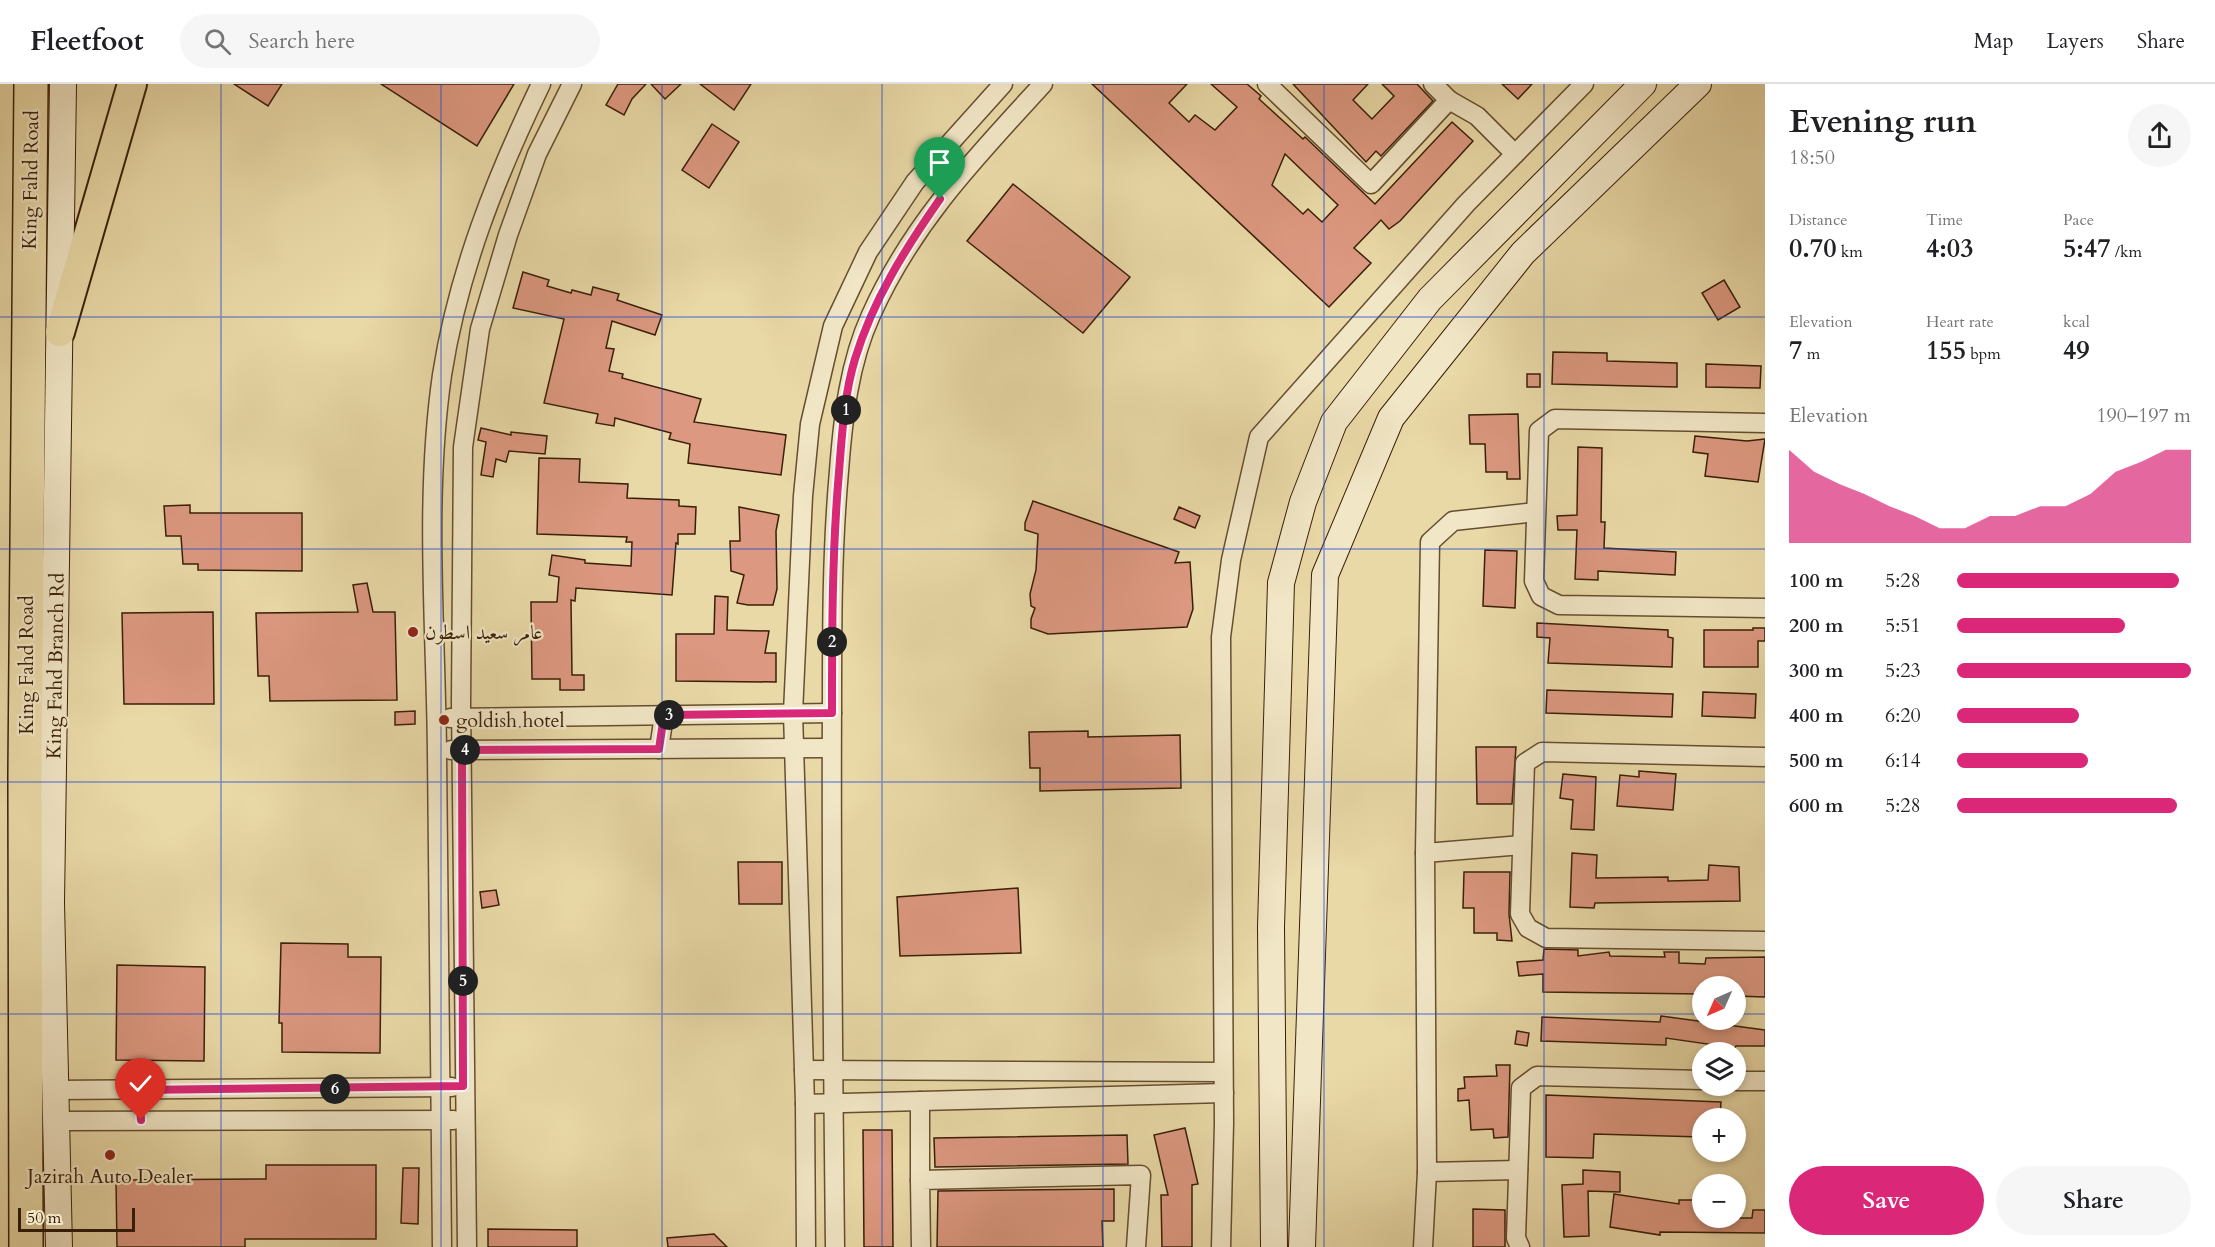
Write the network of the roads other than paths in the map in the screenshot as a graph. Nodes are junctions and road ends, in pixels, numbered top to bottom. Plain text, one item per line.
1 (31, 84) edge
2 (63, 84) edge
3 (132, 84) edge
4 (541, 84) edge
5 (572, 84) edge
6 (1002, 84) edge
7 (1043, 84) edge
8 (1267, 84) edge
9 (1433, 84) edge
10 (1584, 84) edge
11 (1643, 84) edge
12 (1698, 84) edge
13 (1449, 100) junction
14 (1515, 154) junction
15 (60, 332) junction
16 (1765, 423) edge
17 (1536, 512) junction
18 (1765, 608) edge
19 (832, 713) junction
20 (793, 714) junction
21 (664, 715) junction
22 (436, 718) junction
23 (461, 718) junction
24 (794, 748) junction
25 (831, 748) junction
26 (659, 749) junction
27 (437, 750) junction
28 (462, 750) junction
29 (1765, 756) edge
30 (1522, 845) junction
31 (1425, 853) junction
32 (1765, 941) edge
33 (804, 1070) junction
34 (833, 1070) junction
35 (1223, 1072) junction
36 (1692, 1080) edge
37 (1746, 1081) edge
38 (1765, 1081) edge
39 (463, 1086) junction
40 (440, 1088) junction
41 (54, 1090) junction
42 (139, 1090) junction
43 (1224, 1093) junction
44 (920, 1101) junction
45 (833, 1103) junction
46 (805, 1104) junction
47 (441, 1119) junction
48 (141, 1120) junction
49 (465, 1120) junction
50 (57, 1121) junction
51 (1518, 1170) junction
52 (1427, 1172) junction
53 (920, 1180) junction
54 (26, 1247) edge
55 (59, 1247) edge
56 (442, 1247) edge
57 (467, 1247) edge
58 (806, 1247) edge
59 (835, 1247) edge
60 (921, 1247) edge
61 (1136, 1247) edge
62 (1221, 1247) edge
63 (1274, 1247) edge
64 (1302, 1247) edge
65 (1423, 1247) edge
66 (1520, 1247) edge

1 - 54 highway, King Fahd Road
2 - 15 street, King Fahd Branch Rd
3 - 15 main road
4 - 22 street
5 - 23 street
6 - 20 street
7 - 19 street
8 - 13 street
9 - 13 street
10 - 14 street
11 - 63 street
12 - 64 street
13 - 14 street
14 - 35 street
15 - 41 street, King Fahd Branch Rd
16 - 17 street
17 - 18 street
17 - 31 street
19 - 20 street
19 - 25 street
20 - 21 street
20 - 24 street
21 - 23 street
21 - 26 street
22 - 23 street
22 - 27 street
23 - 28 street
24 - 25 street
24 - 26 street
24 - 33 street
25 - 34 street
26 - 28 street
27 - 28 street
27 - 40 street
28 - 39 street
29 - 30 street
30 - 31 street
30 - 32 street
31 - 52 street
33 - 34 street
33 - 46 street
34 - 35 street
34 - 45 street
35 - 43 street
36 - 51 street
37 - 38 street
39 - 40 street
39 - 49 street
40 - 42 street
40 - 47 street
41 - 42 street
41 - 50 street, King Fahd Branch Rd
42 - 48 street
43 - 44 street
43 - 62 street
44 - 45 street
44 - 53 street
45 - 46 street
45 - 59 street
46 - 58 street
47 - 48 street
47 - 49 street
47 - 56 street
48 - 50 street
49 - 57 street
50 - 55 street, King Fahd Branch Rd
51 - 52 street
51 - 66 street
52 - 65 street
53 - 60 street
53 - 61 street

